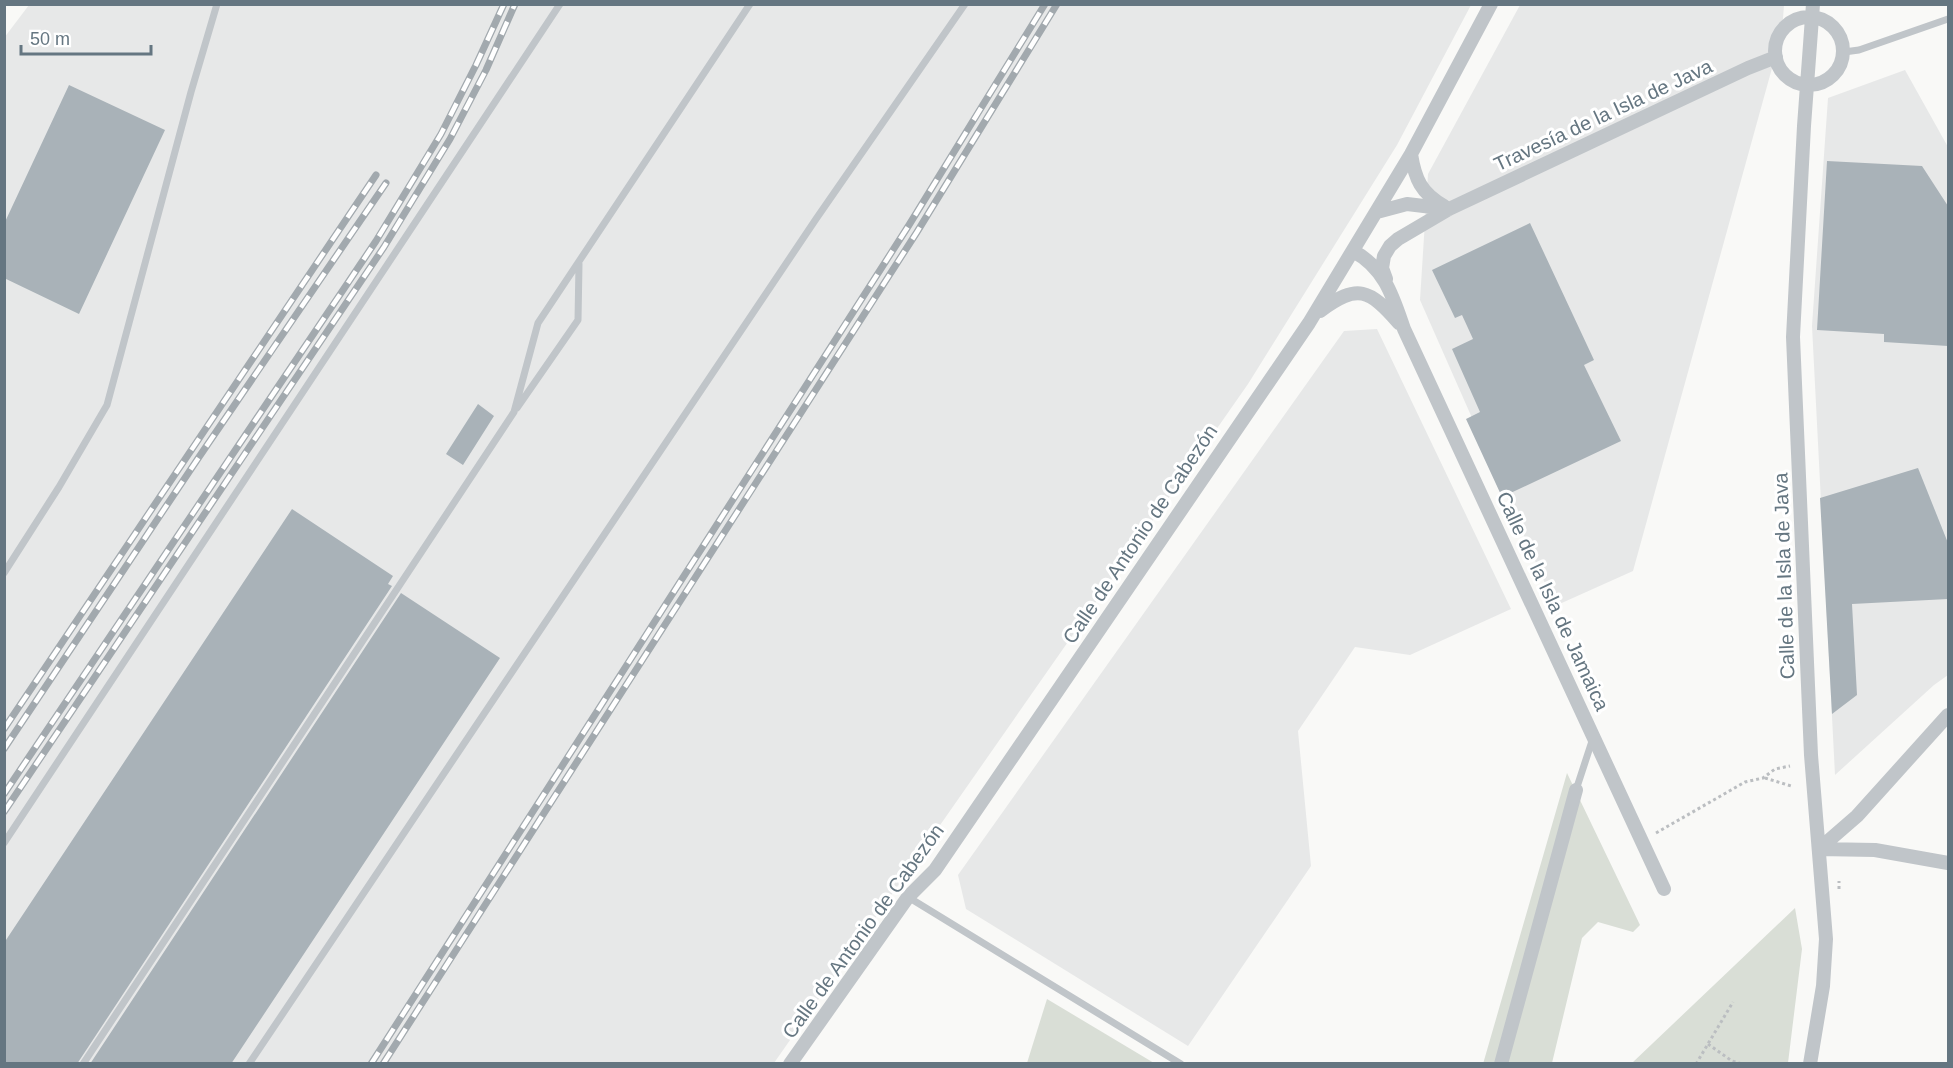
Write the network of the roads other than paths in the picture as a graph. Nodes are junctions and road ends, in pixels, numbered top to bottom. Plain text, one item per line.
1 (217, 4) edge
2 (560, 4) edge
3 (750, 4) edge
4 (965, 4) edge
5 (1491, 4) edge
6 (1813, 10) edge
7 (1948, 19) edge
8 (1844, 52) junction
9 (1776, 57) junction
10 (1807, 85) junction
11 (1411, 154) junction
12 (1449, 209) junction
13 (1377, 212) junction
14 (1353, 251) junction
15 (579, 262) junction
16 (1389, 286) junction
17 (1313, 316) junction
18 (1404, 329) junction
19 (514, 412) junction
20 (4, 573) edge
21 (1948, 715) edge
22 (1594, 736) junction
23 (1576, 790) joint
24 (4, 843) edge
25 (1819, 849) junction
26 (1948, 863) edge
27 (1664, 889) dead end
28 (908, 897) junction
29 (83, 1064) edge
30 (249, 1064) edge
31 (790, 1064) edge
32 (1181, 1064) edge
33 (1501, 1064) edge
34 (1810, 1064) edge

1 - 20 lane
2 - 24 lane
3 - 15 lane
4 - 30 lane
5 - 11 street, Calle de Antonio de Cabezón
6 - 8 street
6 - 9 street
6 - 10 street, Calle de la Isla de Java
7 - 8 lane
8 - 10 street
9 - 10 street
9 - 12 street, Travesía de la Isla de Java
10 - 25 street, Calle de la Isla de Java
11 - 12 street
11 - 13 street, Calle de Antonio de Cabezón
12 - 13 street
12 - 16 street, Travesía de la Isla de Java
13 - 14 street, Calle de Antonio de Cabezón
14 - 16 street, Calle de la Isla de Jamaica
14 - 17 street, Calle de Antonio de Cabezón
15 - 19 lane
15 - 19 lane
16 - 18 street, Calle de la Isla de Jamaica
17 - 18 street, Calle de la Isla de Jamaica
17 - 28 street, Calle de Antonio de Cabezón
18 - 22 street, Calle de la Isla de Jamaica
19 - 29 lane
21 - 25 street
22 - 23 lane
22 - 27 street, Calle de la Isla de Jamaica
23 - 33 street
25 - 26 street
25 - 34 street, Calle de la Isla de Java
28 - 31 street, Calle de Antonio de Cabezón
28 - 32 lane

